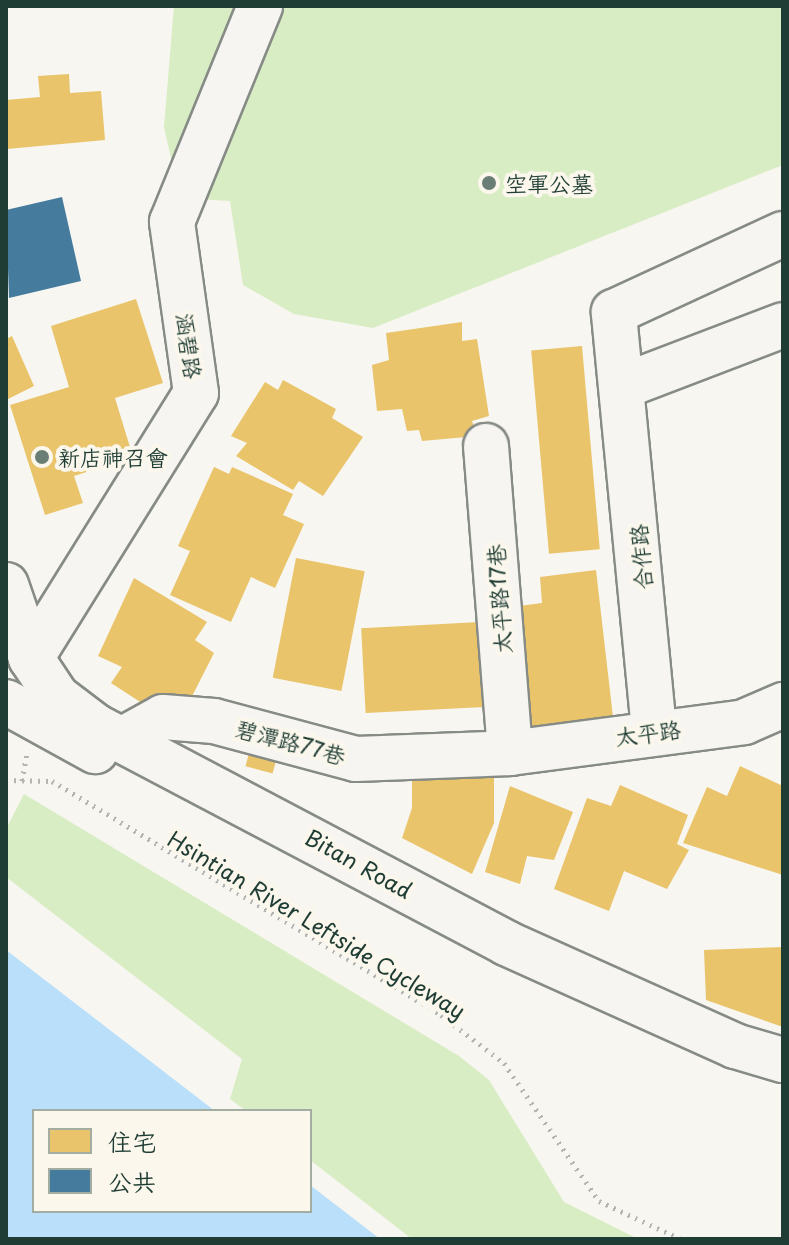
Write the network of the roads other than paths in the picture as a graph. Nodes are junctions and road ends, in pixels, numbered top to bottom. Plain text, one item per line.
1 (260, 6) edge
2 (783, 234) edge
3 (783, 325) edge
4 (626, 385) junction
5 (486, 446) dead end
6 (6, 585) edge
7 (18, 701) edge
8 (783, 705) edge
9 (654, 730) junction
10 (125, 738) junction
11 (510, 753) junction
12 (783, 1060) edge
13 (783, 1084) edge

1 - 7 street, 涵碧路
2 - 4 street, 合作路
3 - 4 street
4 - 9 street, 合作路
5 - 11 street, 太平路17巷
6 - 7 street, Bitan Road
7 - 10 street, Bitan Road
7 - 13 street, Bitan Road
8 - 9 street, 太平路
9 - 11 street, 太平路
10 - 11 street, 碧潭路77巷
10 - 12 street, Bitan Road

